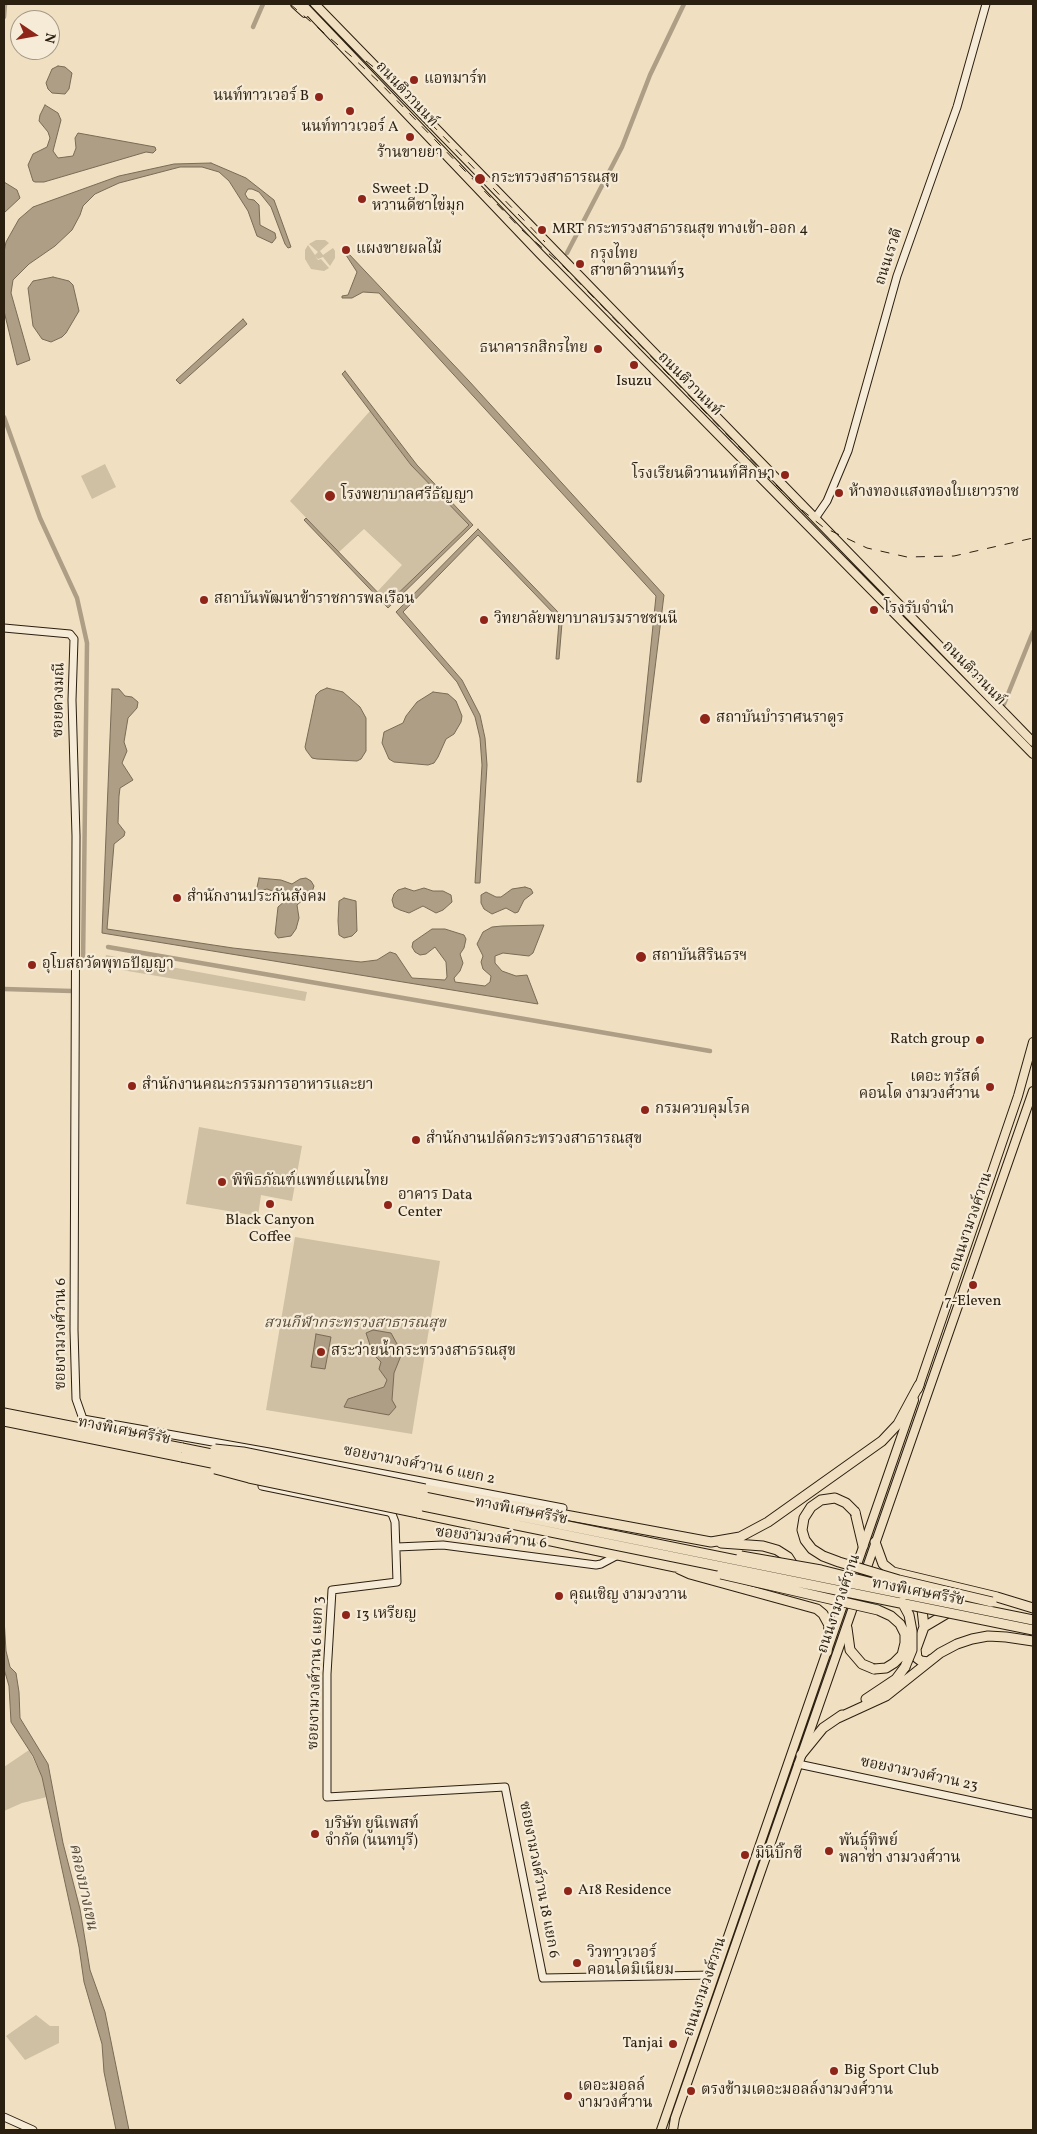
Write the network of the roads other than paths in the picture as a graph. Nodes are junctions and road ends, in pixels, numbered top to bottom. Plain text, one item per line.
1 (295, 4) edge
2 (302, 4) edge
3 (310, 4) edge
4 (315, 4) edge
5 (986, 4) edge
6 (328, 32) junction
7 (342, 32) junction
8 (449, 141) junction
9 (440, 150) junction
10 (630, 328) junction
11 (622, 337) junction
12 (814, 515) junction
13 (799, 516) junction
14 (4, 628) edge
15 (1033, 742) edge
16 (1033, 754) edge
17 (76, 836) joint
18 (1033, 1042) edge
19 (1033, 1060) edge
20 (1033, 1083) edge
21 (1033, 1091) edge
22 (1018, 1096) junction
23 (1030, 1100) junction
24 (919, 1385) junction
25 (4, 1413) edge
26 (4, 1421) edge
27 (269, 1452) junction
28 (182, 1453) junction
29 (484, 1500) junction
30 (562, 1511) junction
31 (479, 1525) junction
32 (711, 1542) junction
33 (875, 1542) junction
34 (571, 1545) junction
35 (863, 1546) junction
36 (397, 1547) junction
37 (706, 1553) junction
38 (619, 1554) junction
39 (568, 1561) junction
40 (675, 1567) junction
41 (848, 1590) junction
42 (921, 1601) dead end
43 (1018, 1605) junction
44 (956, 1608) dead end
45 (1033, 1609) edge
46 (1031, 1621) edge
47 (847, 1628) junction
48 (924, 1628) junction
49 (1033, 1630) edge
50 (1033, 1641) edge
51 (827, 1652) junction
52 (940, 1653) junction
53 (838, 1718) junction
54 (799, 1759) junction
55 (505, 1787) joint
56 (1033, 1814) edge
57 (714, 1975) junction
58 (4, 2117) edge
59 (33, 2130) edge
60 (659, 2130) edge
61 (671, 2130) edge

1 - 6 main road, ถนนติวานนท์
2 - 6 main road, ถนนติวานนท์
3 - 7 main road, ถนนติวานนท์
4 - 7 main road, ถนนติวานนท์
5 - 12 street, ถนนเรวดี
6 - 9 main road, ถนนติวานนท์
7 - 8 main road, ถนนติวานนท์
8 - 9 main road
8 - 10 main road, ถนนติวานนท์
9 - 11 main road, ถนนติวานนท์
10 - 11 main road
10 - 12 main road, ถนนติวานนท์
11 - 13 main road, ถนนติวานนท์
12 - 13 main road
12 - 15 main road, ถนนติวานนท์
13 - 16 main road, ถนนติวานนท์
14 - 17 street, ซอยดวงมณี
17 - 27 street, ซอยงามวงศ์วาน 6
18 - 22 main road, ถนนงามวงศ์วาน
19 - 22 main road, ถนนงามวงศ์วาน
20 - 23 main road, ถนนงามวงศ์วาน
21 - 23 main road, ถนนงามวงศ์วาน
22 - 24 main road, ถนนงามวงศ์วาน
23 - 33 main road, ถนนงามวงศ์วาน
24 - 32 highway
24 - 35 main road, ถนนงามวงศ์วาน
25 - 28 highway, ทางพิเศษศรีรัช
26 - 28 highway, ทางพิเศษศรีรัช
27 - 30 street, ซอยงามวงศ์วาน 6 แยก 2
27 - 36 street
28 - 29 highway, bridge
28 - 31 highway, bridge
28 - 37 highway, ทางพิเศษศรีรัช, bridge
28 - 49 highway, ทางพิเศษศรีรัช, bridge
29 - 30 highway
29 - 31 highway
30 - 32 highway
31 - 34 highway
32 - 41 highway
33 - 43 highway
33 - 47 main road, ถนนงามวงศ์วาน
34 - 38 highway
34 - 39 street
35 - 41 main road, ถนนงามวงศ์วาน
35 - 43 highway, bridge
36 - 39 street, ซอยงามวงศ์วาน 6
36 - 55 street, ซอยงามวงศ์วาน 6 แยก 3
37 - 46 highway, ทางพิเศษศรีรัช, bridge
37 - 53 highway, bridge
38 - 39 street, ซอยงามวงศ์วาน 6
38 - 40 highway
40 - 47 highway, bridge
40 - 51 highway
41 - 51 main road, ถนนงามวงศ์วาน
42 - 48 highway
43 - 45 highway
43 - 46 highway
44 - 48 highway
45 - 46 highway
47 - 54 main road, ถนนงามวงศ์วาน
48 - 52 highway
50 - 52 highway
51 - 57 main road, ถนนงามวงศ์วาน
52 - 53 highway
53 - 54 highway
54 - 56 street, ซอยงามวงศ์วาน 23
54 - 61 main road, ถนนงามวงศ์วาน
55 - 57 street, ซอยงามวงศ์วาน 18 แยก 6
57 - 60 main road, ถนนงามวงศ์วาน
58 - 59 street

